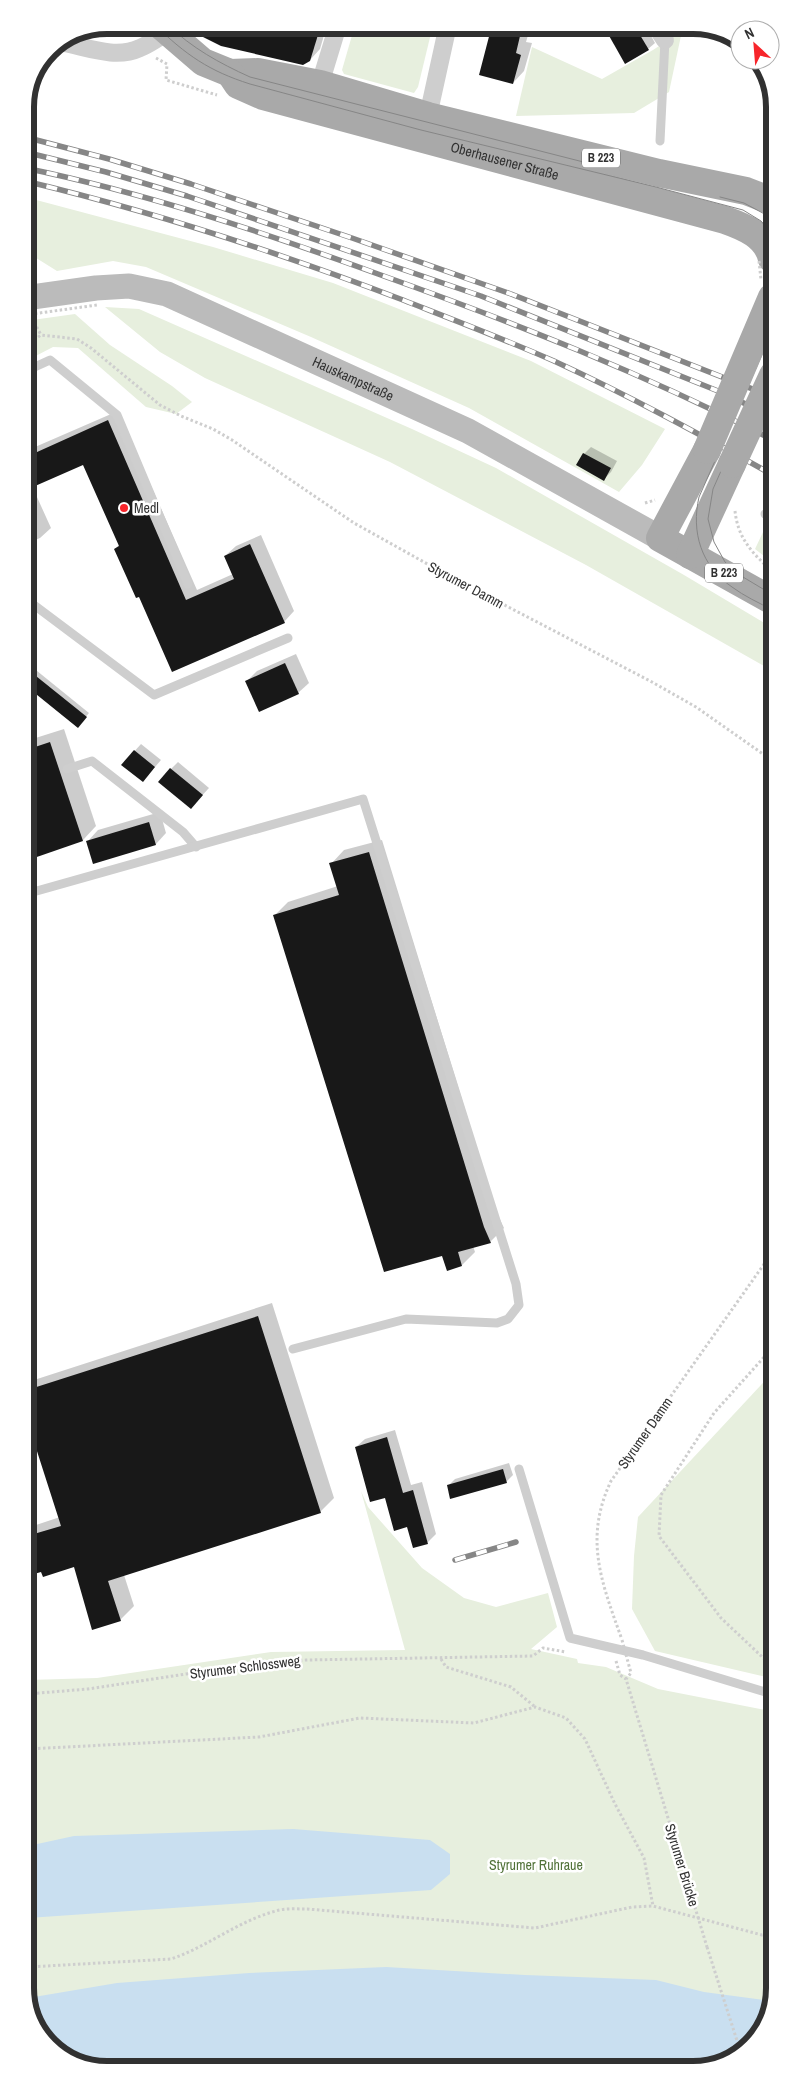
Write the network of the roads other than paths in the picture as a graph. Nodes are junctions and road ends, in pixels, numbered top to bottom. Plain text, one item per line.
1 (158, 34) edge
2 (170, 34) edge
3 (335, 34) edge
4 (446, 34) edge
5 (661, 34) edge
6 (665, 40) joint
7 (70, 44) edge
8 (228, 84) junction
9 (320, 84) junction
10 (428, 116) junction
11 (660, 141) dead end
12 (766, 198) edge
13 (766, 246) edge
14 (34, 298) edge
15 (766, 310) edge
16 (34, 367) edge
17 (766, 389) edge
18 (675, 547) junction
19 (188, 584) dead end
20 (766, 596) edge
21 (34, 605) edge
22 (288, 638) dead end
23 (67, 769) dead end
24 (196, 847) junction
25 (34, 892) edge
26 (293, 1350) dead end
27 (519, 1468) dead end
28 (766, 1693) edge

1 - 7 street
2 - 8 main road, Oberhausener Straße / B 223
3 - 9 street
4 - 10 street
5 - 6 street
6 - 11 lane
8 - 9 main road, Oberhausener Straße / B 223
8 - 13 main road, Oberhausener Straße / B 223
9 - 10 main road, Oberhausener Straße / B 223
10 - 12 main road, Oberhausener Straße / B 223
14 - 18 main road, Hauskampstraße
15 - 18 main road, bridge
16 - 19 lane
17 - 18 main road, B 223, bridge
18 - 20 main road, B 223
21 - 22 lane
23 - 24 lane
24 - 25 lane
24 - 26 lane
27 - 28 lane

